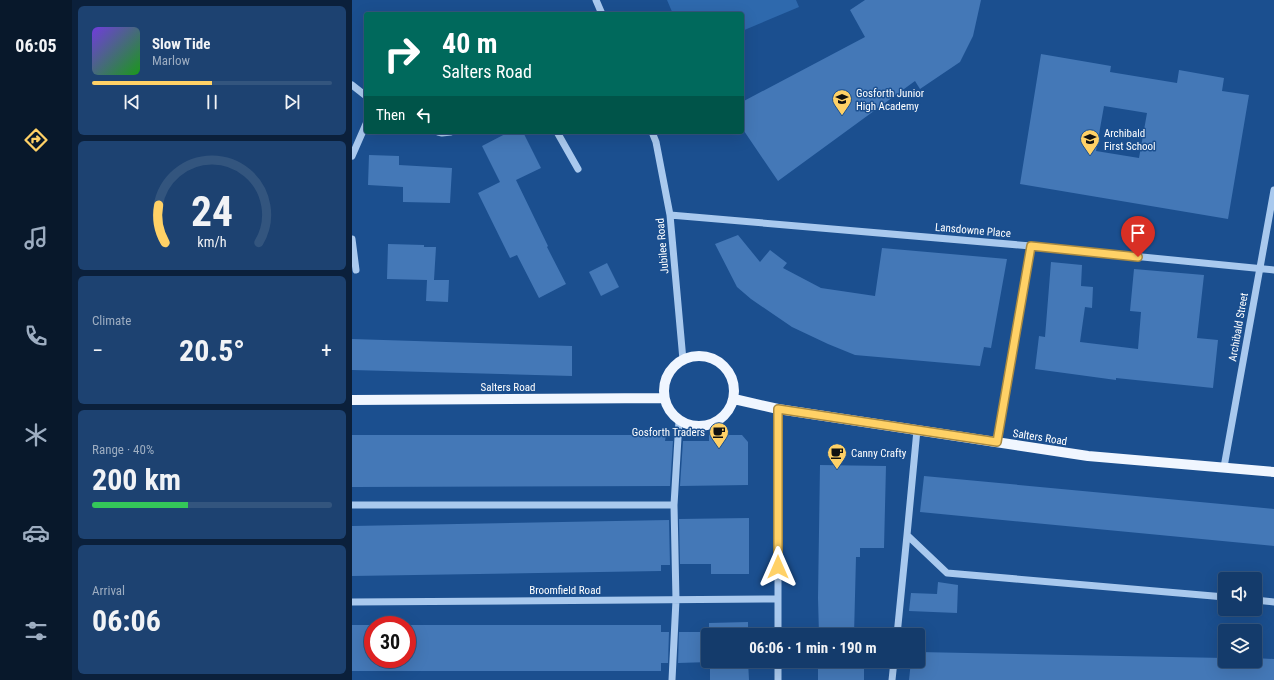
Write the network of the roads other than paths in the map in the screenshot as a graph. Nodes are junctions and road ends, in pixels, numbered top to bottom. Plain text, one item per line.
1 (596, 0) edge
2 (601, 12) edge
3 (352, 86) edge
4 (364, 95) edge
5 (364, 129) edge
6 (558, 134) edge
7 (653, 134) edge
8 (352, 156) edge
9 (578, 169) dead end
10 (1274, 190) edge
11 (670, 215) junction
12 (352, 239) edge
13 (1031, 246) junction
14 (1260, 268) junction
15 (356, 270) dead end
16 (1274, 270) edge
17 (683, 360) junction
18 (664, 398) junction
19 (734, 399) junction
20 (352, 400) edge
21 (778, 409) junction
22 (679, 421) junction
23 (917, 430) junction
24 (997, 442) junction
25 (1224, 467) junction
26 (1274, 472) edge
27 (352, 505) edge
28 (674, 505) junction
29 (907, 535) junction
30 (1218, 596) edge
31 (778, 599) junction
32 (676, 600) junction
33 (1262, 601) edge
34 (352, 602) edge
35 (1274, 602) edge
36 (778, 628) edge
37 (898, 628) edge
38 (778, 668) edge
39 (893, 668) edge
40 (672, 680) edge
41 (778, 680) edge
42 (892, 680) edge

1 - 2 street
3 - 4 street
5 - 8 street
6 - 9 street
7 - 11 street, Jubilee Road
10 - 14 street, Archibald Street
11 - 13 street, Lansdowne Place
11 - 17 street, Jubilee Road
12 - 15 street
13 - 14 street, Lansdowne Place
13 - 24 street
14 - 16 street, Lansdowne Place
14 - 25 street, Archibald Street
17 - 18 main road
17 - 19 main road
18 - 20 main road, Salters Road
18 - 22 main road
19 - 21 main road, Salters Road
19 - 22 main road
21 - 23 main road, Salters Road
21 - 31 street
22 - 28 street
23 - 24 main road, Salters Road
23 - 29 street
24 - 25 main road, Salters Road
25 - 26 main road, Salters Road
27 - 28 street
28 - 32 street
29 - 30 street
29 - 37 street
31 - 32 street, Broomfield Road
31 - 36 street
32 - 34 street, Broomfield Road
32 - 40 street
33 - 35 street
38 - 41 street
39 - 42 street

